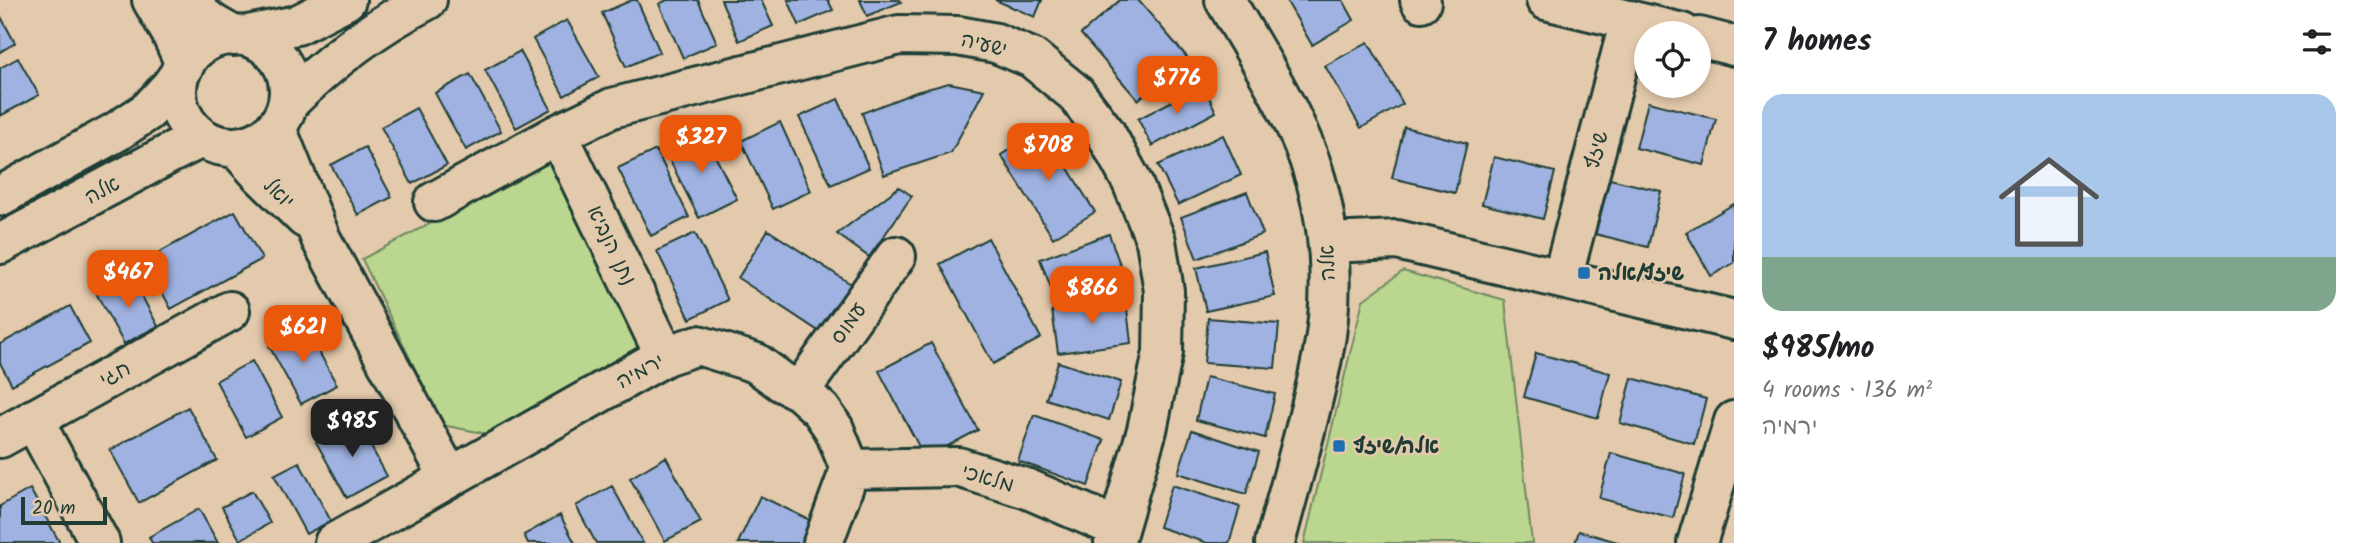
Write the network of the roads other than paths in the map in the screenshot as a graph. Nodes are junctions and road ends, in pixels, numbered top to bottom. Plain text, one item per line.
1 (152, 0) edge
2 (182, 0) edge
3 (346, 0) edge
4 (427, 0) edge
5 (1225, 0) edge
6 (1546, 0) edge
7 (1630, 20) junction
8 (1634, 21) edge
9 (238, 36) junction
10 (1711, 40) edge
11 (1734, 46) edge
12 (183, 68) junction
13 (282, 116) junction
14 (558, 134) junction
15 (221, 143) junction
16 (0, 197) edge
17 (434, 202) dead end
18 (321, 239) junction
19 (1328, 243) junction
20 (0, 244) edge
21 (896, 256) dead end
22 (1562, 279) junction
23 (230, 311) dead end
24 (1734, 320) edge
25 (665, 356) junction
26 (800, 391) junction
27 (33, 419) junction
28 (1734, 421) edge
29 (0, 438) edge
30 (850, 469) junction
31 (449, 477) junction
32 (1116, 536) edge
33 (100, 543) edge
34 (334, 543) edge
35 (823, 543) edge
36 (1275, 543) edge
37 (1697, 543) edge

1 - 12 street
2 - 9 street
3 - 9 street
4 - 13 street
5 - 19 street, אלה
6 - 7 street
7 - 8 street
7 - 22 street, שיזף
9 - 12 street
9 - 13 street
10 - 11 street
12 - 15 street
12 - 16 street, אלה
13 - 15 street
13 - 18 street, יואל
14 - 17 street, ישעיה
14 - 25 street, נתן הנביא
14 - 32 street, ישעיה
15 - 18 street, יואל
15 - 20 street, אלה
18 - 31 street, יואל
19 - 22 street
19 - 36 street, אלה
21 - 26 street, עמוס
22 - 24 street
23 - 27 street, חגי
25 - 26 street, ירמיה
25 - 31 street, ירמיה
26 - 30 street, ירמיה
27 - 29 street, חגי
27 - 33 street
28 - 37 street
30 - 32 street, מלאכי
30 - 35 street
31 - 34 street, ירמיה

